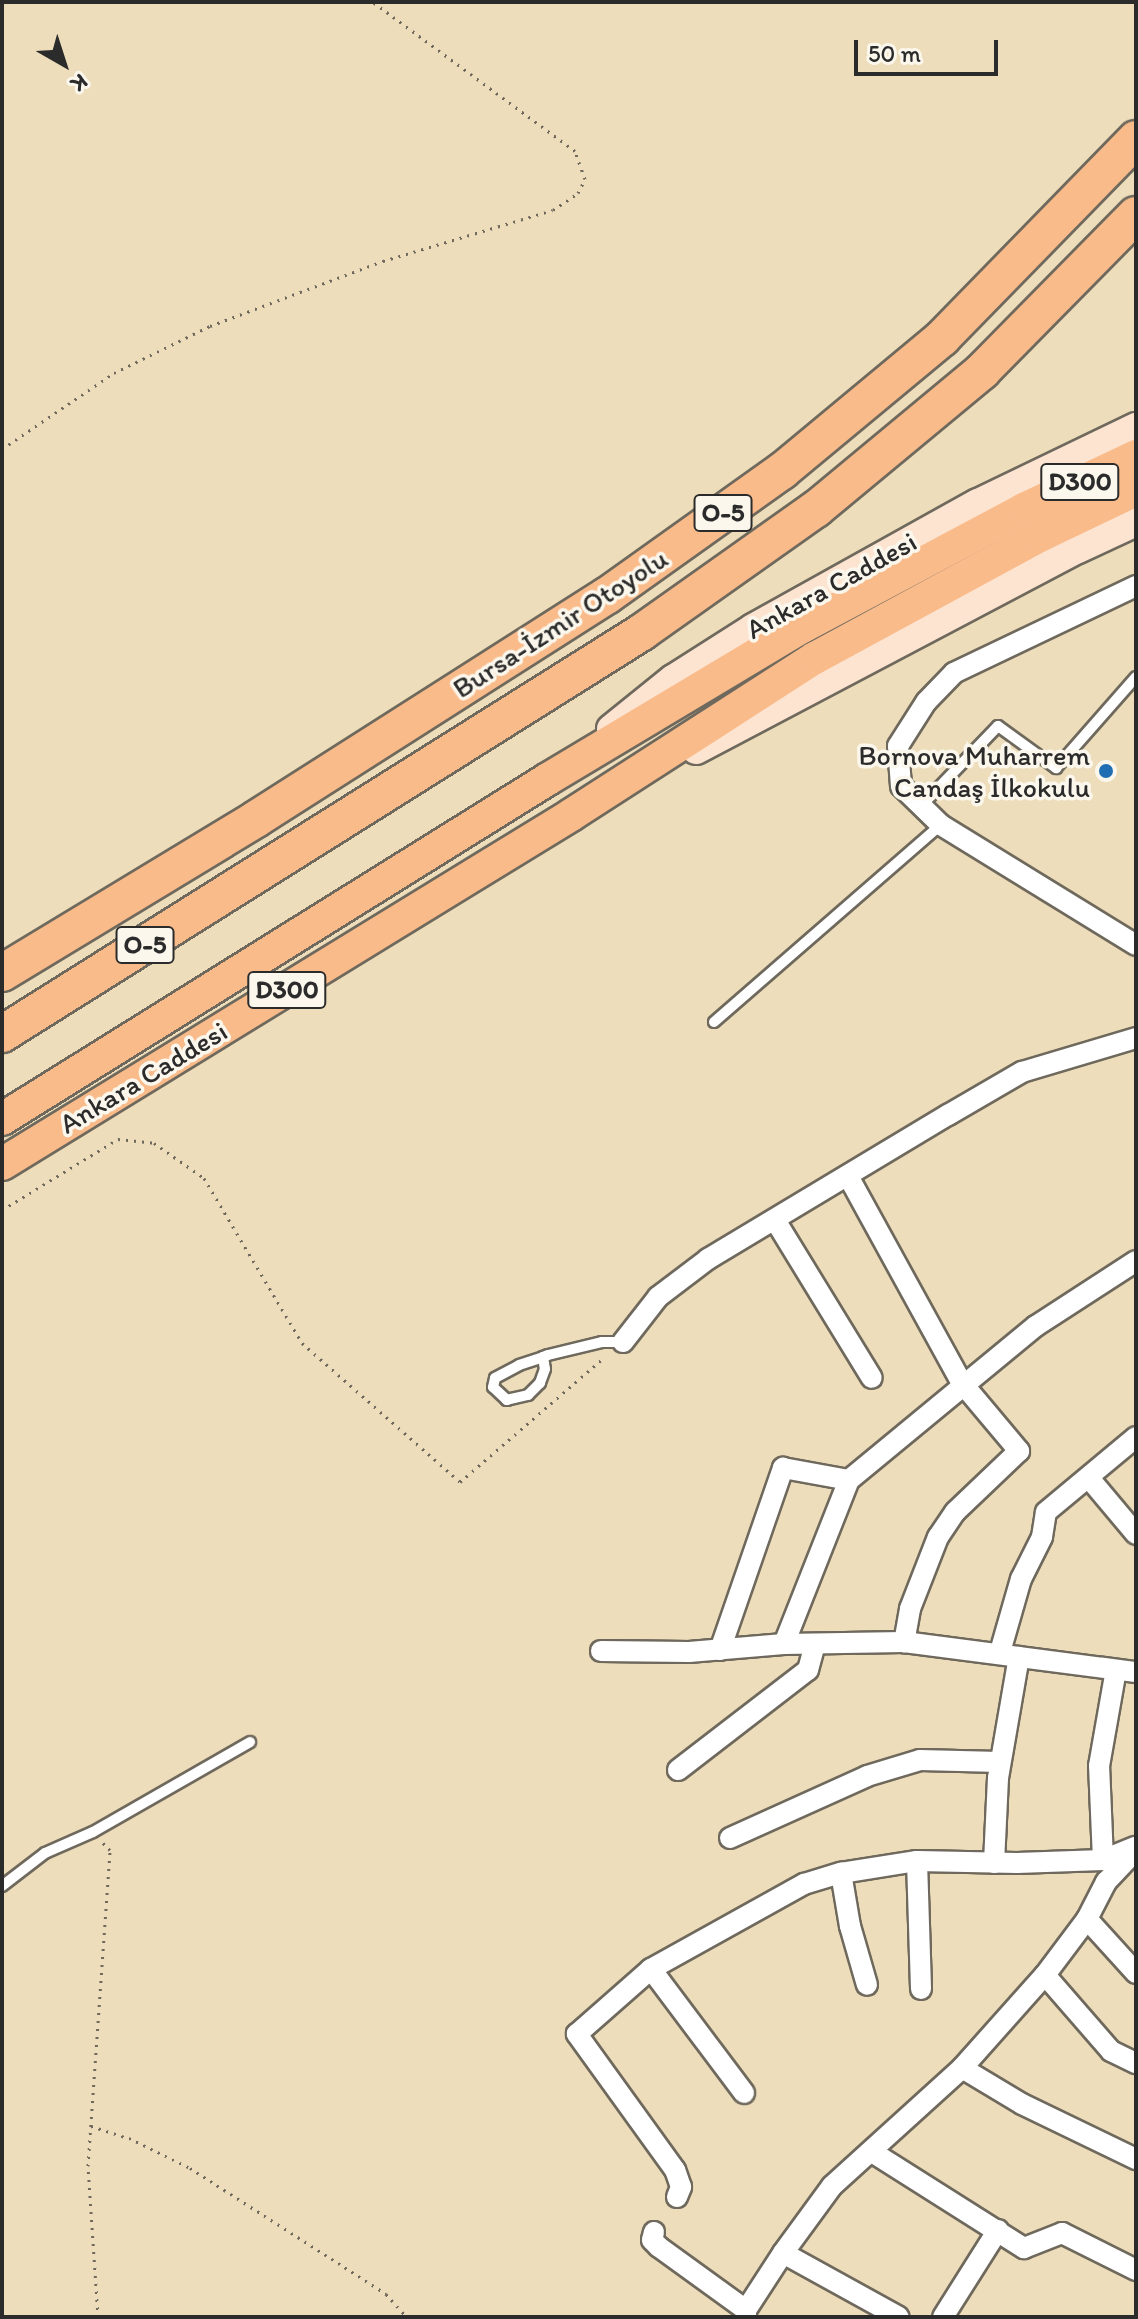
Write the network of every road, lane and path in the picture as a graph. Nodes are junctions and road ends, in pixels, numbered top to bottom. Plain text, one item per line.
1 (373, 2) edge
2 (1136, 139) edge
3 (1136, 215) edge
4 (1136, 427) edge
5 (2, 449) edge
6 (1136, 456) edge
7 (1136, 490) edge
8 (1032, 522) junction
9 (1136, 522) edge
10 (1136, 586) edge
11 (1136, 677) edge
12 (548, 779) junction
13 (921, 806) junction
14 (571, 815) junction
15 (941, 825) junction
16 (1136, 945) edge
17 (2, 973) edge
18 (714, 1022) dead end
19 (2, 1034) edge
20 (1136, 1038) edge
21 (2, 1119) edge
22 (2, 1164) edge
23 (848, 1176) junction
24 (2, 1210) edge
25 (775, 1220) junction
26 (1136, 1261) edge
27 (623, 1342) junction
28 (543, 1357) junction
29 (872, 1378) dead end
30 (962, 1383) junction
31 (1136, 1437) edge
32 (1089, 1478) junction
33 (849, 1480) junction
34 (1136, 1534) edge
35 (904, 1642) junction
36 (784, 1644) junction
37 (815, 1644) junction
38 (720, 1650) junction
39 (601, 1651) dead end
40 (1010, 1654) junction
41 (1126, 1671) edge
42 (250, 1742) dead end
43 (1000, 1762) junction
44 (678, 1770) dead end
45 (93, 1832) junction
46 (730, 1838) dead end
47 (1136, 1848) edge
48 (1103, 1860) junction
49 (917, 1861) junction
50 (994, 1863) junction
51 (841, 1873) junction
52 (2, 1886) edge
53 (1087, 1919) junction
54 (651, 1969) junction
55 (1136, 1973) edge
56 (1045, 1975) junction
57 (867, 1985) dead end
58 (921, 1989) dead end
59 (1136, 2063) edge
60 (962, 2068) junction
61 (744, 2093) dead end
62 (91, 2126) junction
63 (872, 2152) junction
64 (1136, 2159) edge
65 (677, 2197) dead end
66 (998, 2230) junction
67 (654, 2232) dead end
68 (783, 2253) junction
69 (1136, 2270) edge
70 (746, 2314) edge
71 (98, 2317) edge
72 (407, 2317) edge
73 (899, 2317) edge
74 (943, 2317) edge

1 - 5 path
2 - 17 highway, Bursa-İzmir Otoyolu / O-5
3 - 19 highway, Bursa-İzmir Otoyolu / O-5
4 - 12 main road, Ankara Caddesi
6 - 8 highway, Ankara Caddesi / D300
7 - 8 highway, Ankara Caddesi / D300
8 - 12 highway, Ankara Caddesi / D300
8 - 14 highway, Ankara Caddesi / D300
9 - 14 main road, Ankara Caddesi
10 - 13 street
11 - 13 lane
12 - 21 highway, Ankara Caddesi / D300
13 - 15 street
14 - 22 highway, Ankara Caddesi / D300
15 - 16 street
15 - 18 lane
20 - 23 street
23 - 25 street
23 - 30 street
24 - 27 path
25 - 27 street
25 - 29 street
26 - 30 street
27 - 28 lane
28 - 28 lane
30 - 33 street
30 - 35 street
31 - 32 street
32 - 34 street
32 - 40 street
33 - 36 street
33 - 38 street
35 - 37 street
35 - 40 street
36 - 37 street
36 - 38 street
37 - 44 street
38 - 39 street
40 - 41 street
40 - 43 street
41 - 48 street
42 - 45 lane
43 - 46 street
43 - 50 street
45 - 52 lane
45 - 62 path
47 - 48 street
47 - 53 street
48 - 50 street
49 - 50 street
49 - 51 street
49 - 58 street
51 - 54 street
51 - 57 street
53 - 55 street
53 - 56 street
54 - 61 street
54 - 65 street
56 - 59 street
56 - 60 street
60 - 63 street
60 - 64 street
62 - 71 path
62 - 72 path
63 - 66 street
63 - 68 street
66 - 69 street
66 - 74 street
67 - 70 street
68 - 70 street
68 - 73 street

